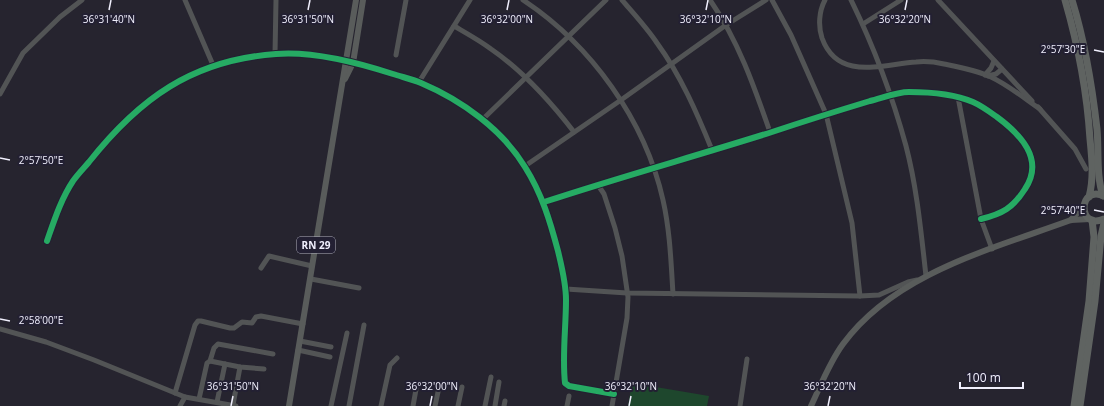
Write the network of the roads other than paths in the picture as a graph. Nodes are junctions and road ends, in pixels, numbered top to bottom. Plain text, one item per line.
1 (82, 0) edge
2 (185, 0) edge
3 (276, 0) edge
4 (356, 0) edge
5 (363, 0) edge
6 (406, 0) edge
7 (470, 0) edge
8 (523, 0) edge
9 (606, 0) edge
10 (622, 0) edge
11 (710, 0) edge
12 (766, 0) edge
13 (772, 0) edge
14 (825, 0) edge
15 (851, 0) edge
16 (900, 0) edge
17 (938, 0) edge
18 (1065, 0) edge
19 (1072, 0) edge
20 (863, 24) junction
21 (726, 25) junction
22 (454, 26) junction
23 (568, 37) junction
24 (275, 54) junction
25 (396, 55) dead end
26 (346, 61) junction
27 (994, 61) junction
28 (353, 63) junction
29 (671, 64) junction
30 (213, 65) junction
31 (881, 66) junction
32 (1002, 69) junction
33 (987, 75) junction
34 (526, 78) junction
35 (419, 82) junction
36 (343, 84) junction
37 (0, 94) edge
38 (891, 95) junction
39 (958, 97) junction
40 (621, 100) junction
41 (1040, 109) junction
42 (826, 114) junction
43 (483, 119) junction
44 (574, 132) junction
45 (770, 132) junction
46 (712, 150) junction
47 (525, 166) junction
48 (654, 168) junction
49 (1086, 170) dead end
50 (598, 185) junction
51 (1104, 196) edge
52 (1089, 197) junction
53 (544, 202) junction
54 (1084, 206) junction
55 (981, 219) junction
56 (1104, 219) edge
57 (1071, 220) junction
58 (1091, 220) junction
59 (1104, 223) edge
60 (47, 241) dead end
61 (992, 249) junction
62 (312, 266) junction
63 (261, 268) dead end
64 (926, 276) junction
65 (311, 279) junction
66 (918, 280) junction
67 (359, 288) dead end
68 (566, 288) junction
69 (627, 293) junction
70 (673, 294) junction
71 (860, 296) junction
72 (303, 324) junction
73 (364, 325) dead end
74 (0, 329) edge
75 (347, 333) dead end
76 (300, 341) junction
77 (331, 347) dead end
78 (298, 350) junction
79 (273, 354) dead end
80 (330, 357) dead end
81 (397, 358) dead end
82 (747, 359) dead end
83 (210, 361) junction
84 (225, 364) junction
85 (240, 367) junction
86 (264, 369) dead end
87 (491, 377) dead end
88 (499, 382) dead end
89 (417, 384) dead end
90 (462, 387) dead end
91 (438, 392) dead end
92 (175, 394) junction
93 (614, 394) junction
94 (570, 396) dead end
95 (185, 397) junction
96 (198, 399) junction
97 (217, 402) junction
98 (180, 406) edge
99 (235, 406) edge
100 (289, 406) edge
101 (331, 406) edge
102 (349, 406) edge
103 (380, 406) edge
104 (413, 406) edge
105 (435, 406) edge
106 (458, 406) edge
107 (485, 406) edge
108 (495, 406) edge
109 (567, 406) edge
110 (612, 406) edge
111 (740, 406) edge
112 (811, 406) edge
113 (1074, 406) edge
114 (1080, 406) edge

1 - 37 street
2 - 30 street
3 - 24 street
4 - 26 main road, RN 29
5 - 28 main road, RN 29
6 - 25 street
7 - 22 street
8 - 23 street
9 - 23 street
10 - 29 street
11 - 21 street
12 - 21 street
13 - 42 street
14 - 31 street
15 - 20 street
16 - 20 street
17 - 27 street
18 - 52 highway
19 - 51 highway
20 - 31 street
21 - 29 street
21 - 45 street
22 - 34 street
22 - 35 street
23 - 34 street
23 - 40 street
24 - 26 street
24 - 30 street
26 - 28 street
26 - 36 main road, RN 29
27 - 32 street
27 - 33 street
28 - 35 street
28 - 36 main road, RN 29
29 - 40 street
29 - 46 street
30 - 60 street
31 - 33 street
31 - 38 street
32 - 33 street
32 - 41 street
33 - 41 street
34 - 43 street
34 - 44 street
35 - 43 street
36 - 62 main road, RN 29
38 - 39 street
38 - 42 street
38 - 64 street
39 - 55 street
39 - 55 street
40 - 44 street
40 - 48 street
41 - 49 street
42 - 45 street
42 - 71 street
43 - 47 street
44 - 47 street
45 - 46 street
46 - 48 street
47 - 53 street
48 - 50 street
48 - 70 street
50 - 53 street
50 - 69 street
51 - 52 highway
52 - 54 highway
53 - 68 street
54 - 57 main road
54 - 58 highway
55 - 61 street
56 - 58 highway
57 - 58 main road
57 - 61 main road
58 - 113 highway
59 - 114 highway
61 - 64 main road
62 - 63 street
62 - 65 main road, RN 29
64 - 66 main road
65 - 67 street
65 - 72 main road, RN 29
66 - 71 street
66 - 112 main road
68 - 69 street
68 - 93 street
69 - 70 street
69 - 93 street
70 - 71 street
72 - 76 main road, RN 29
72 - 92 street
73 - 102 street
74 - 92 street
75 - 101 street
76 - 77 street
76 - 78 main road, RN 29
78 - 80 street
78 - 100 main road, RN 29
79 - 83 street
81 - 103 street
82 - 111 street
83 - 84 street
83 - 96 street
84 - 85 street
84 - 97 street
85 - 86 street
85 - 99 street
87 - 107 street
88 - 108 street
89 - 104 street
90 - 106 street
91 - 105 street
92 - 95 street
93 - 110 street
94 - 109 street
95 - 96 street
95 - 98 street
96 - 97 street
97 - 99 street

